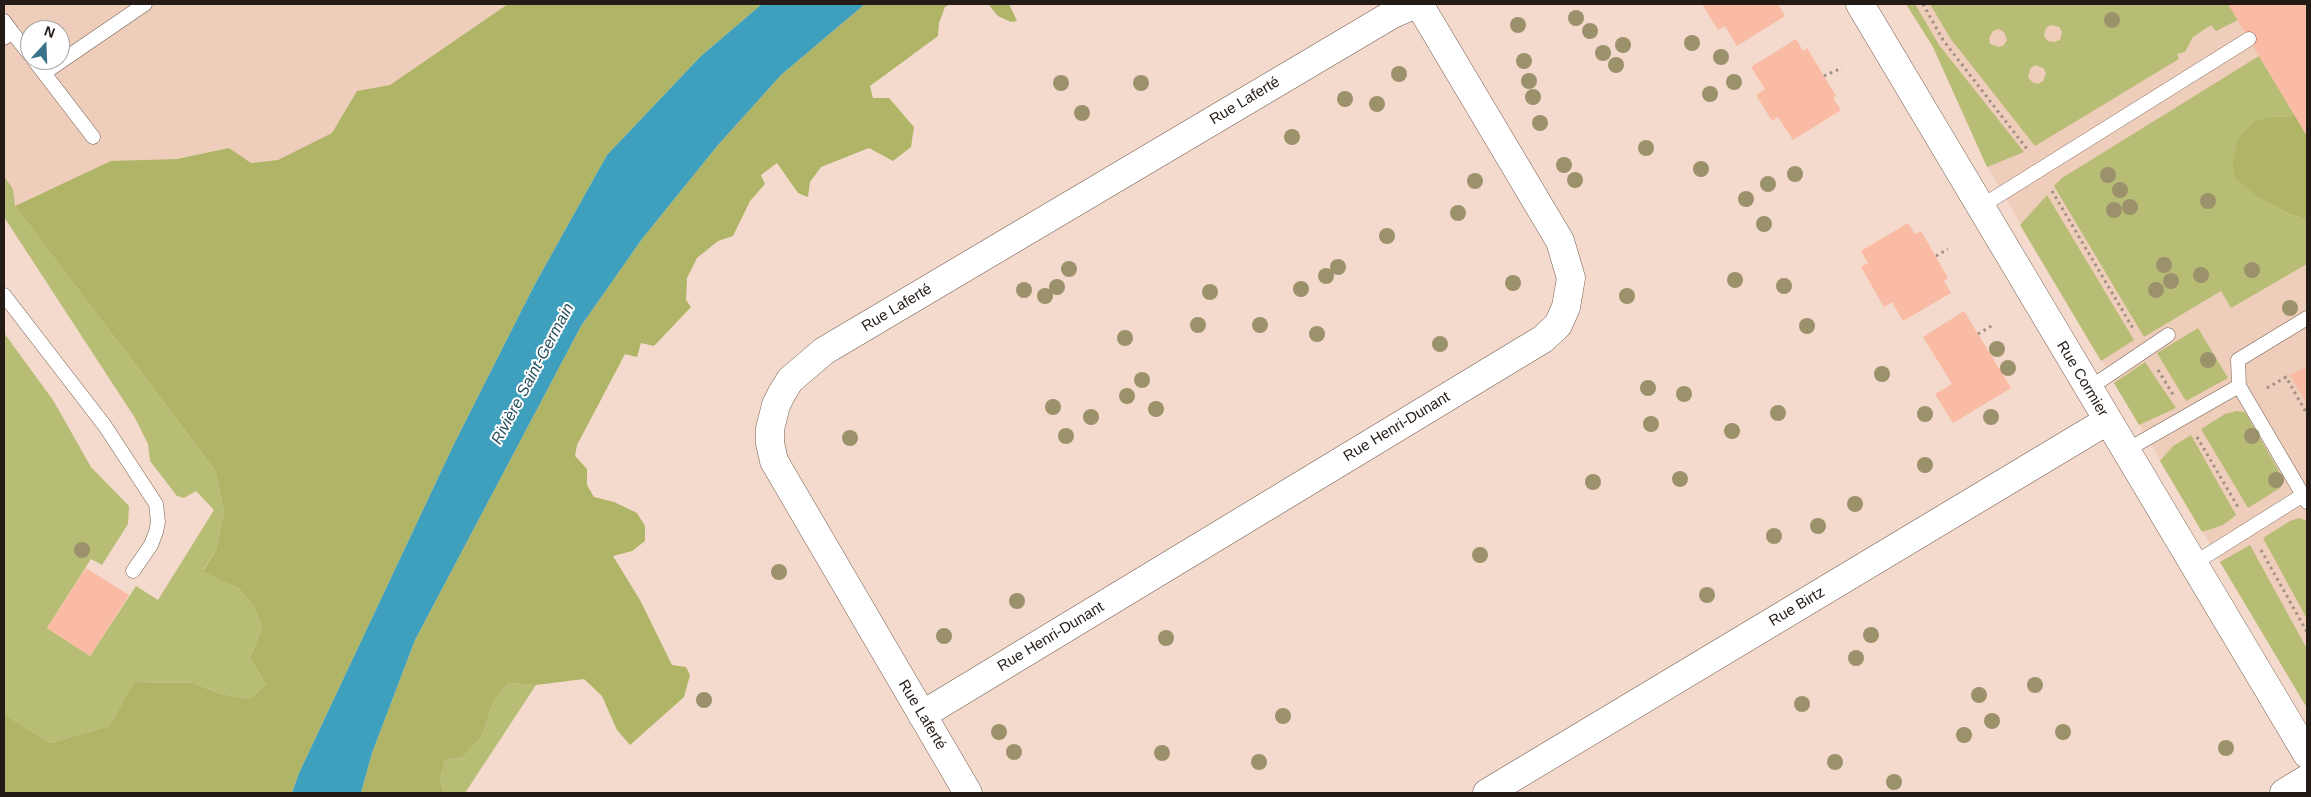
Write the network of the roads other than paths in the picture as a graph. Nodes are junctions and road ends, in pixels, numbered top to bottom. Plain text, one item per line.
1 (145, 4) edge
2 (1417, 4) edge
3 (1860, 4) edge
4 (6, 30) edge
5 (2249, 39) dead end
6 (20, 45) edge
7 (42, 70) edge
8 (44, 73) junction
9 (93, 137) dead end
10 (1980, 207) junction
11 (4, 295) edge
12 (2307, 318) edge
13 (2168, 335) dead end
14 (2240, 386) junction
15 (2088, 389) junction
16 (2107, 421) junction
17 (2125, 451) junction
18 (2305, 499) edge
19 (2193, 564) junction
20 (133, 571) dead end
21 (922, 715) junction
22 (2307, 754) edge
23 (2307, 779) edge
24 (968, 793) edge
25 (1487, 793) edge
26 (2284, 793) edge

1 - 8 lane
2 - 21 street, Rue Henri-Dunant
2 - 21 street, Rue Laferté
3 - 10 street, Rue Cormier
4 - 6 lane
5 - 10 lane
7 - 8 lane
8 - 9 lane
10 - 15 street, Rue Cormier
11 - 20 lane
12 - 14 lane
13 - 15 lane
14 - 17 lane
14 - 18 lane
15 - 16 street, Rue Cormier
16 - 17 street, Rue Cormier
16 - 25 street, Rue Birtz
17 - 19 street, Rue Cormier
18 - 19 lane
19 - 22 street, Rue Cormier
21 - 24 street, Rue Laferté
23 - 26 street

